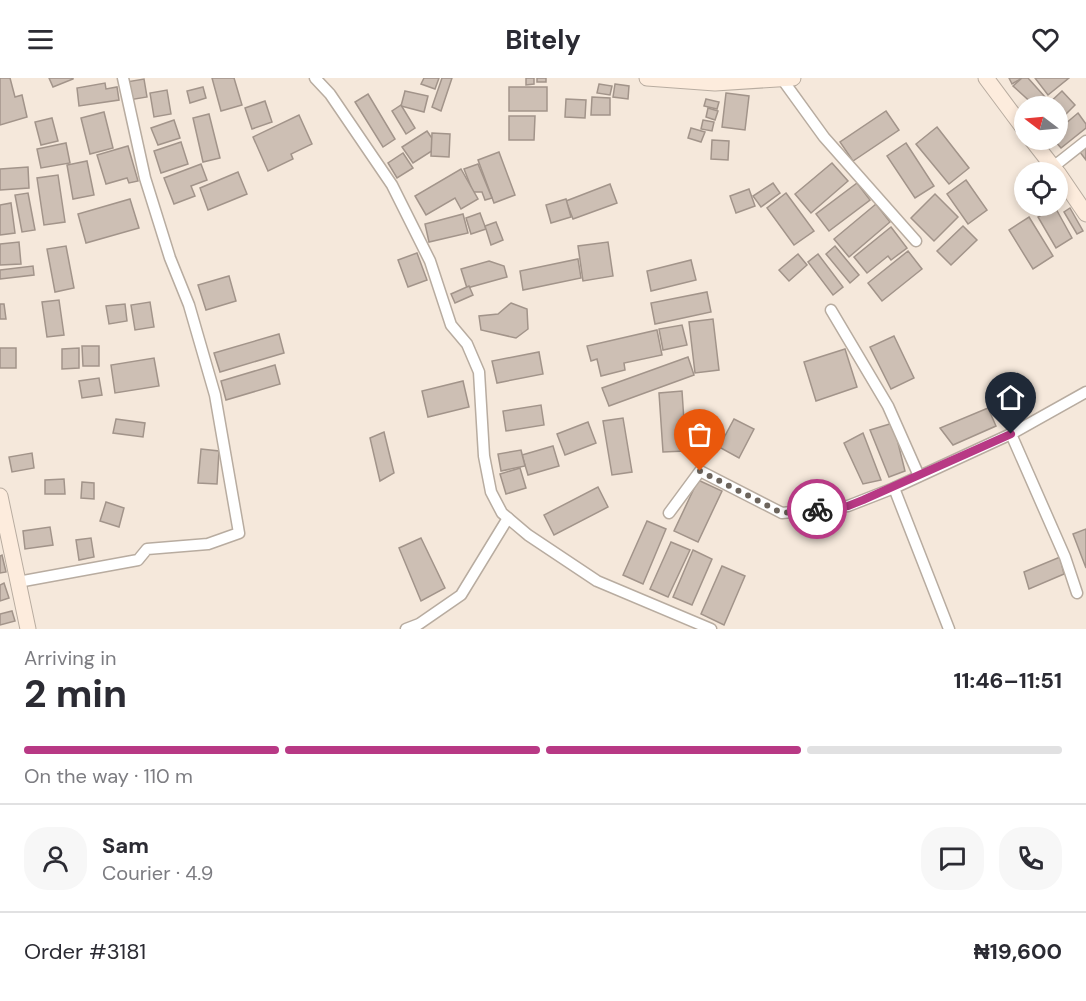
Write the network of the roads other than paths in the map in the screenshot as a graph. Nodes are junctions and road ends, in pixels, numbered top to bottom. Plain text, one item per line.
1 (123, 78) edge
2 (315, 78) edge
3 (647, 78) edge
4 (986, 78) edge
5 (788, 79) edge
6 (1014, 116) edge
7 (1086, 141) edge
8 (1040, 150) edge
9 (1049, 162) edge
10 (1065, 162) edge
11 (1068, 186) edge
12 (1084, 206) edge
13 (916, 241) dead end
14 (831, 310) dead end
15 (1086, 392) edge
16 (1011, 434) junction
17 (919, 476) junction
18 (894, 488) junction
19 (0, 496) edge
20 (669, 513) dead end
21 (508, 519) junction
22 (18, 582) junction
23 (1077, 593) dead end
24 (28, 629) edge
25 (406, 629) edge
26 (711, 629) edge
27 (949, 629) edge

1 - 22 street
2 - 21 street
3 - 5 street
4 - 6 street
5 - 13 street
7 - 10 street
8 - 9 street
11 - 12 street
14 - 17 street
15 - 16 street
16 - 17 street
16 - 23 street
17 - 18 street
18 - 20 street
18 - 27 street
19 - 22 street
21 - 25 street
21 - 26 street
22 - 24 street

